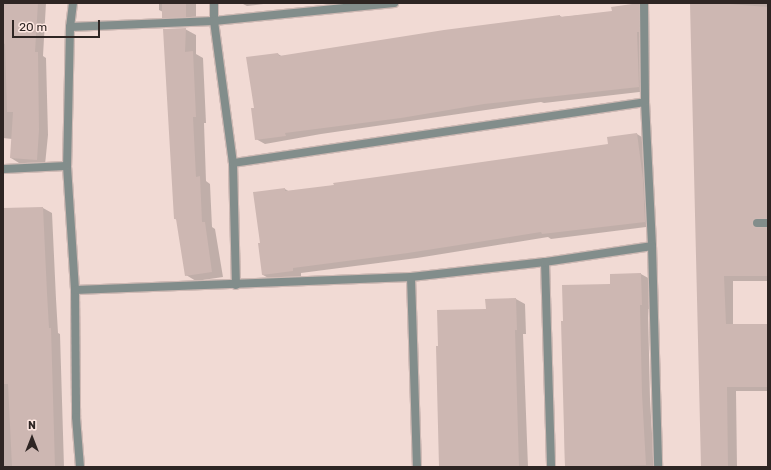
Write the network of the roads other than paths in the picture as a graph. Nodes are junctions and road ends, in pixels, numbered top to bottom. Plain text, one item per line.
1 (73, 3) edge
2 (214, 3) edge
3 (394, 3) edge
4 (644, 3) edge
5 (214, 21) junction
6 (70, 27) junction
7 (645, 102) junction
8 (233, 163) junction
9 (67, 166) junction
10 (3, 169) edge
11 (757, 222) dead end
12 (768, 223) edge
13 (652, 246) junction
14 (545, 262) junction
15 (411, 277) junction
16 (236, 285) junction
17 (74, 290) junction
18 (80, 467) edge
19 (417, 467) edge
20 (551, 467) edge
21 (658, 467) edge

1 - 6 street
2 - 5 street
3 - 5 street
4 - 7 street
5 - 6 street
5 - 8 street
6 - 9 street
7 - 8 street
7 - 13 street
8 - 16 street
9 - 10 street
9 - 17 street
11 - 12 street
13 - 14 street
13 - 21 street
14 - 15 street
14 - 20 street
15 - 16 street
15 - 19 street
16 - 17 street
17 - 18 street

